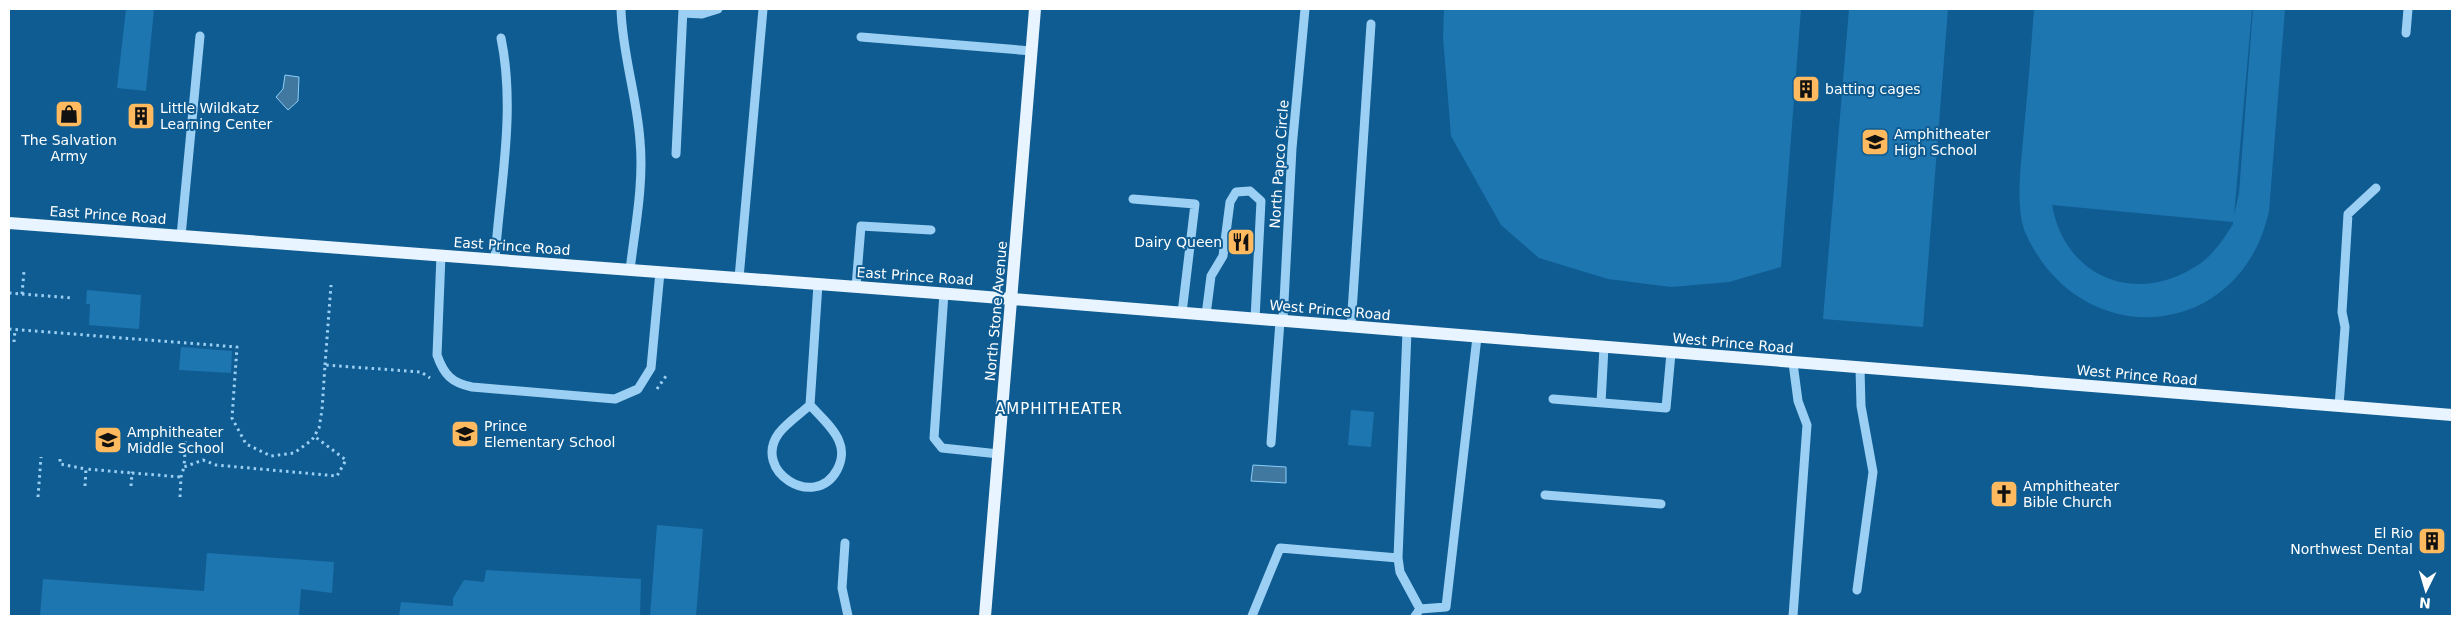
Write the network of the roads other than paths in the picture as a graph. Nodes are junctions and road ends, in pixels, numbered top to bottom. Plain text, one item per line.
1 (621, 9) edge
2 (718, 9) edge
3 (763, 9) edge
4 (1035, 9) edge
5 (1305, 9) edge
6 (2408, 9) edge
7 (683, 11) edge
8 (1371, 24) dead end
9 (2406, 33) dead end
10 (200, 36) dead end
11 (501, 38) dead end
12 (861, 38) dead end
13 (1032, 51) junction
14 (676, 154) dead end
15 (2376, 188) dead end
16 (1133, 199) dead end
17 (9, 223) edge
18 (931, 230) dead end
19 (180, 236) junction
20 (442, 255) junction
21 (495, 260) junction
22 (630, 270) junction
23 (660, 272) junction
24 (739, 278) junction
25 (818, 284) junction
26 (856, 287) junction
27 (944, 293) junction
28 (1012, 299) junction
29 (1182, 313) junction
30 (1206, 315) junction
31 (1255, 318) junction
32 (1281, 321) junction
33 (1351, 327) junction
34 (1407, 331) junction
35 (1477, 337) junction
36 (1604, 347) junction
37 (1671, 353) junction
38 (1793, 363) junction
39 (1860, 368) junction
40 (1553, 399) dead end
41 (1601, 403) junction
42 (810, 405) junction
43 (2339, 406) junction
44 (2452, 415) edge
45 (1271, 443) dead end
46 (999, 454) junction
47 (1545, 495) dead end
48 (1661, 504) dead end
49 (845, 543) dead end
50 (1398, 558) junction
51 (1857, 590) dead end
52 (1418, 613) edge
53 (848, 616) edge
54 (985, 616) edge
55 (1253, 616) edge
56 (1793, 616) edge

1 - 22 lane
2 - 7 lane
3 - 24 lane
4 - 13 main road, North Stone Avenue
5 - 32 lane, North Papco Circle
6 - 9 lane
7 - 14 lane
8 - 33 lane
10 - 19 lane
11 - 21 lane
12 - 13 lane
13 - 28 main road, North Stone Avenue
15 - 43 lane
16 - 29 lane
17 - 19 main road, East Prince Road
18 - 26 lane
19 - 20 main road, East Prince Road
20 - 21 main road, East Prince Road
20 - 23 lane
21 - 22 main road, East Prince Road
22 - 23 main road, East Prince Road
23 - 24 main road, East Prince Road
24 - 25 main road, East Prince Road
25 - 26 main road, East Prince Road
25 - 42 lane
26 - 27 main road, East Prince Road
27 - 28 main road, East Prince Road
27 - 46 lane
28 - 29 main road, West Prince Road
28 - 46 main road, North Stone Avenue
29 - 30 main road, West Prince Road
30 - 31 main road, West Prince Road
30 - 31 lane
31 - 32 main road, West Prince Road
32 - 33 main road, West Prince Road
32 - 45 lane, North Papco Circle
33 - 34 main road, West Prince Road
34 - 35 main road, West Prince Road
34 - 50 lane
35 - 36 main road, West Prince Road
35 - 52 lane
36 - 37 main road, West Prince Road
36 - 41 lane
37 - 38 main road, West Prince Road
37 - 41 lane
38 - 39 main road, West Prince Road
38 - 56 lane
39 - 43 main road, West Prince Road
39 - 51 lane
40 - 41 lane
42 - 42 lane
43 - 44 main road, West Prince Road
46 - 54 main road, North Stone Avenue
47 - 48 lane
49 - 53 lane
50 - 52 lane
50 - 55 lane

